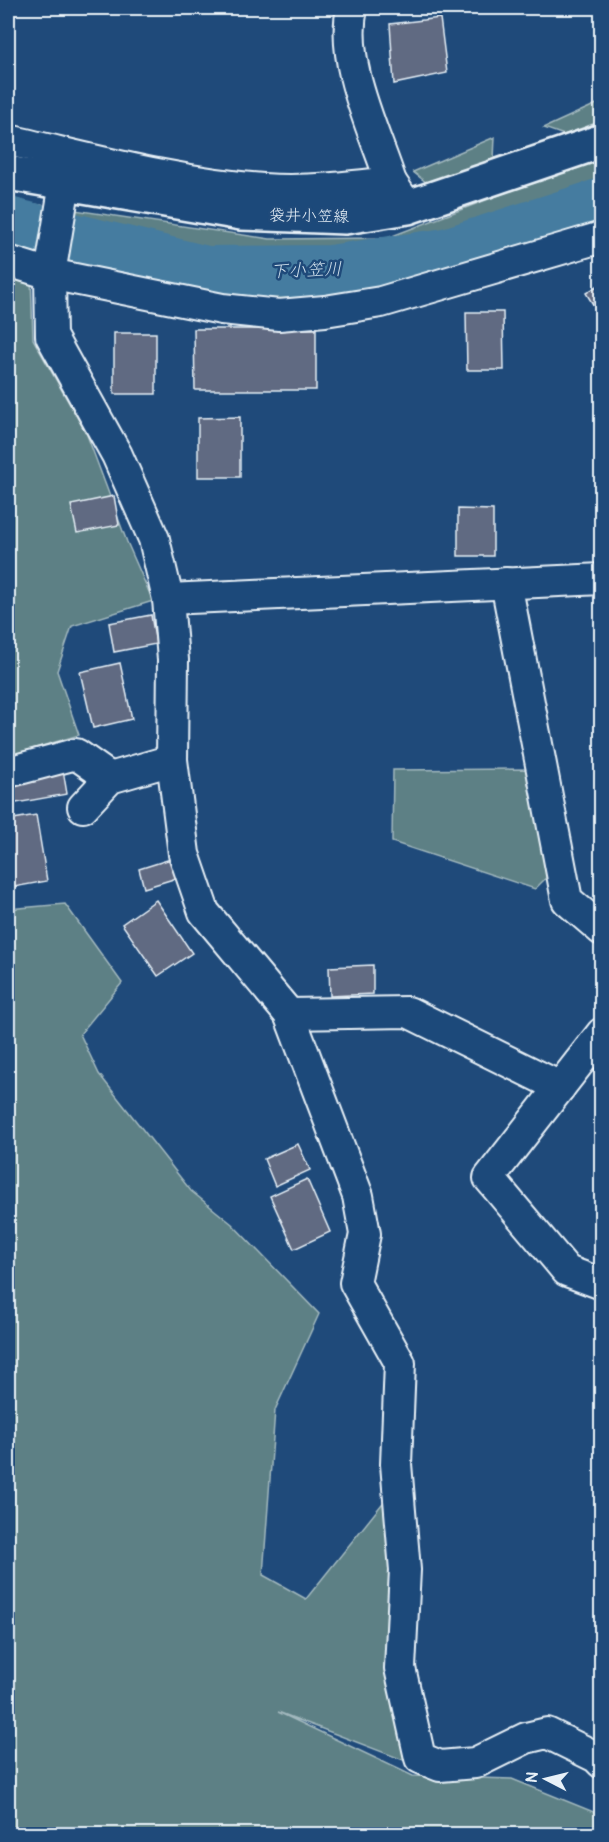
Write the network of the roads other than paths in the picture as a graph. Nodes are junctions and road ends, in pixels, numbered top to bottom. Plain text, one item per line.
1 (351, 8) edge
2 (8, 140) edge
3 (602, 141) edge
4 (8, 173) edge
5 (65, 183) junction
6 (400, 195) junction
7 (602, 237) edge
8 (8, 261) edge
9 (50, 274) junction
10 (602, 579) edge
11 (506, 583) junction
12 (168, 598) junction
13 (172, 760) junction
14 (8, 772) edge
15 (110, 778) junction
16 (83, 807) dead end
17 (602, 930) edge
18 (289, 1014) junction
19 (602, 1032) edge
20 (560, 1087) junction
21 (602, 1284) edge
22 (602, 1763) edge

1 - 6 street
2 - 6 street
3 - 6 main road, 袋井小笠線
4 - 5 main road, 袋井小笠線
5 - 6 main road, 袋井小笠線
5 - 9 street
7 - 9 street
8 - 9 street
9 - 12 street
10 - 11 street
11 - 12 street
11 - 17 street
12 - 13 street
13 - 15 street
13 - 18 street
14 - 15 street
15 - 16 street
18 - 20 street
18 - 22 street
19 - 20 street
20 - 21 street

